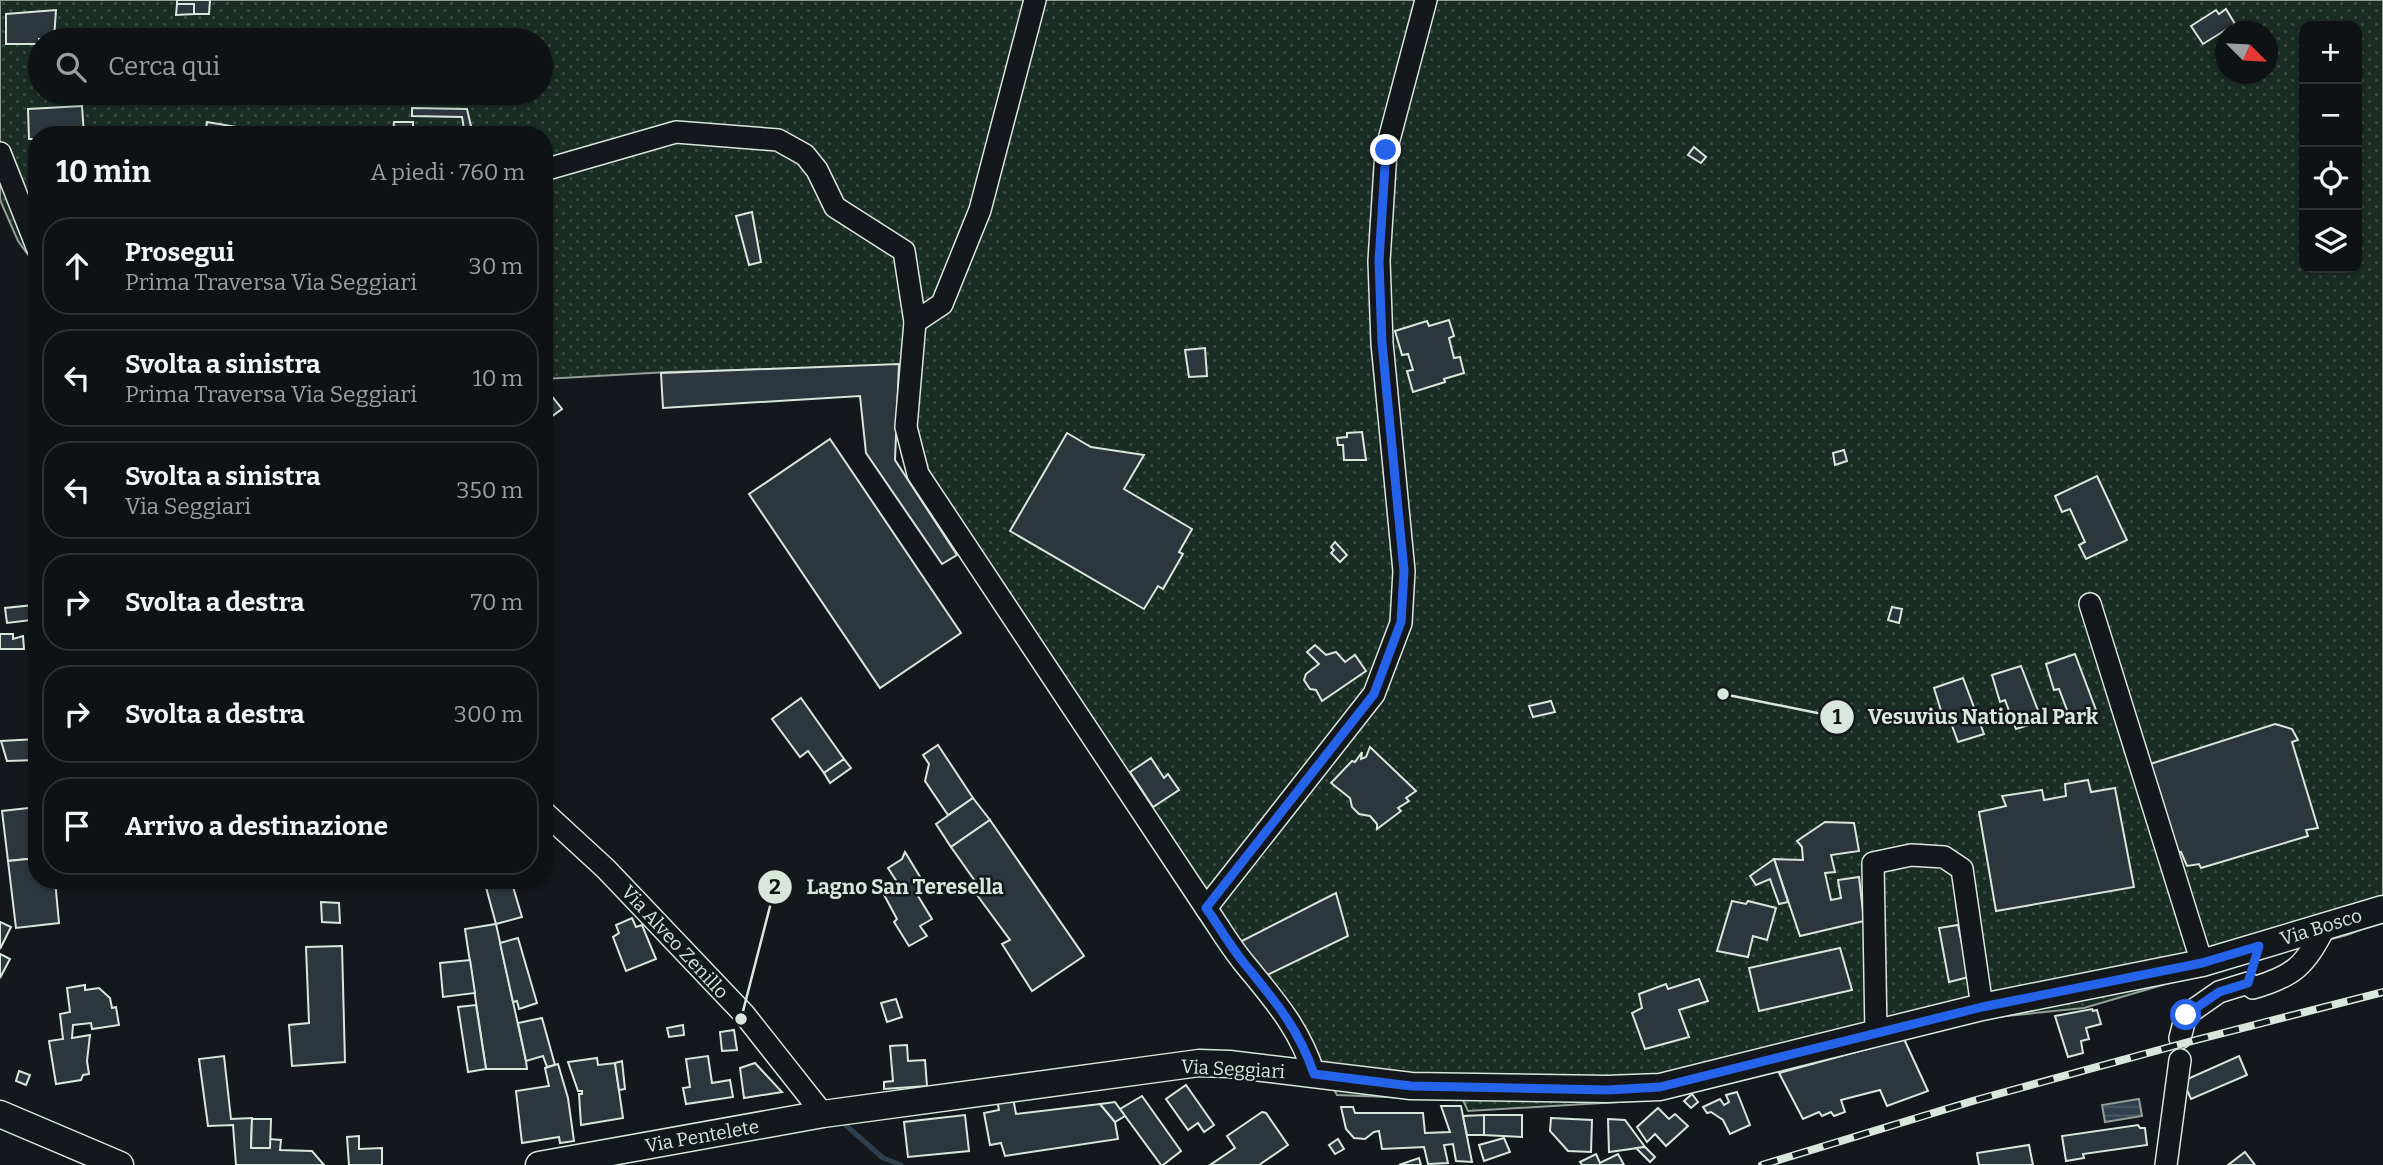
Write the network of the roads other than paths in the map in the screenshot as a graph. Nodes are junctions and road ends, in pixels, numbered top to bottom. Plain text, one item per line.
1 (1035, 0) edge
2 (1426, 0) edge
3 (0, 153) edge
4 (553, 167) edge
5 (28, 224) edge
6 (915, 322) junction
7 (2090, 604) dead end
8 (553, 821) edge
9 (1206, 908) junction
10 (2383, 909) edge
11 (2325, 927) junction
12 (2259, 946) junction
13 (2202, 963) junction
14 (2248, 983) junction
15 (1982, 1007) junction
16 (1876, 1033) junction
17 (2180, 1038) dead end
18 (2180, 1060) dead end
19 (1314, 1074) junction
20 (0, 1114) edge
21 (823, 1114) junction
22 (120, 1165) edge
23 (539, 1165) edge
24 (2166, 1165) edge

1 - 6 street
2 - 9 street
3 - 5 street
4 - 6 street
6 - 9 street
7 - 13 street
8 - 21 street, Via Alveo Zenillo
9 - 19 street
10 - 11 main road, Via Bosco
11 - 12 main road, Via Bosco
11 - 14 street
12 - 13 main road, Via Seggiari
12 - 14 street
13 - 15 main road, Via Seggiari
14 - 17 street
15 - 16 main road, Via Seggiari
15 - 16 street
16 - 19 main road, Via Seggiari
18 - 24 street
19 - 21 main road, Via Seggiari
20 - 22 main road
21 - 23 main road, Via Pentelete

